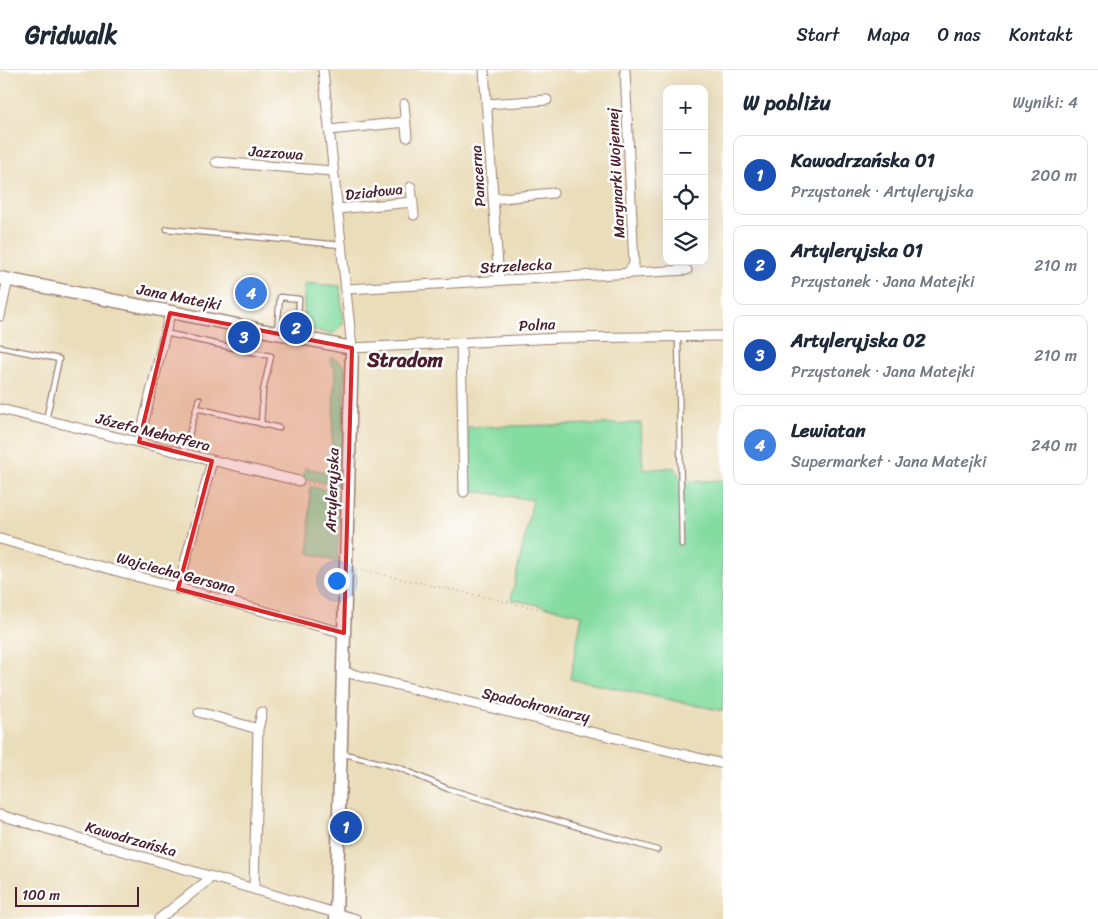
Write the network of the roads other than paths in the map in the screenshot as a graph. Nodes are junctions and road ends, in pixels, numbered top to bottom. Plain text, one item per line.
1 (322, 70) edge
2 (484, 70) edge
3 (624, 70) edge
4 (547, 100) dead end
5 (404, 104) dead end
6 (486, 104) junction
7 (406, 122) junction
8 (329, 130) junction
9 (407, 137) dead end
10 (216, 162) dead end
11 (333, 171) junction
12 (411, 187) dead end
13 (553, 193) dead end
14 (493, 199) junction
15 (412, 202) junction
16 (338, 209) junction
17 (414, 215) dead end
18 (167, 229) dead end
19 (341, 245) junction
20 (687, 270) dead end
21 (627, 273) junction
22 (4, 278) edge
23 (499, 280) junction
24 (347, 289) junction
25 (170, 312) junction
26 (0, 316) edge
27 (298, 322) dead end
28 (165, 333) junction
29 (276, 333) junction
30 (723, 336) edge
31 (678, 337) junction
32 (461, 343) junction
33 (0, 347) edge
34 (352, 348) junction
35 (199, 400) dead end
36 (196, 408) junction
37 (0, 409) edge
38 (46, 420) junction
39 (261, 424) junction
40 (279, 428) dead end
41 (139, 442) junction
42 (184, 453) junction
43 (212, 461) junction
44 (299, 481) road end
45 (464, 492) dead end
46 (0, 540) edge
47 (682, 545) dead end
48 (178, 589) junction
49 (344, 633) junction
50 (344, 672) junction
51 (199, 712) dead end
52 (262, 712) dead end
53 (258, 729) junction
54 (341, 753) junction
55 (723, 764) edge
56 (0, 815) edge
57 (657, 850) dead end
58 (212, 877) junction
59 (254, 888) junction
60 (336, 916) edge
61 (159, 919) edge
62 (356, 919) edge

1 - 8 street, Artyleryjska
2 - 6 street, Pancerna
3 - 21 street, Marynarki Wojennej
4 - 6 street
5 - 7 street
6 - 14 street, Pancerna
7 - 8 street
7 - 9 street
8 - 11 street, Artyleryjska
10 - 11 street, Jazzowa
11 - 16 street, Artyleryjska
12 - 15 street, Działowa
13 - 14 street
14 - 23 street, Pancerna
15 - 16 street, Działowa
15 - 17 street, Działowa
16 - 19 street, Artyleryjska
18 - 19 lane
19 - 24 street, Artyleryjska
20 - 21 street, Strzelecka
21 - 23 street, Strzelecka
22 - 25 street, Jana Matejki
22 - 26 street
23 - 24 street, Strzelecka
24 - 34 street, Artyleryjska
25 - 28 street
25 - 29 street, Jana Matejki
27 - 29 lane
28 - 39 lane
28 - 41 street
29 - 34 street, Jana Matejki
30 - 31 street, Polna
31 - 32 street, Polna
31 - 47 lane
32 - 34 street, Polna
32 - 45 street
33 - 38 lane
34 - 49 street, Artyleryjska
35 - 36 lane
36 - 39 lane
36 - 42 lane
37 - 38 street, Józefa Mehoffera
38 - 41 street, Józefa Mehoffera
39 - 40 lane
41 - 42 street, Józefa Mehoffera
42 - 43 street, Józefa Mehoffera
43 - 44 street, Józefa Mehoffera
43 - 48 street
46 - 48 street, Wojciecha Gersona
48 - 49 street, Wojciecha Gersona
49 - 50 street, Artyleryjska
50 - 54 street, Artyleryjska
50 - 55 street, Spadochroniarzy
51 - 53 street
52 - 53 street
53 - 59 street
54 - 57 lane
54 - 60 street, Artyleryjska
56 - 58 street, Kawodrzańska
58 - 59 street, Kawodrzańska
58 - 61 street
59 - 60 street, Kawodrzańska
60 - 62 street, Kawodrzańska

